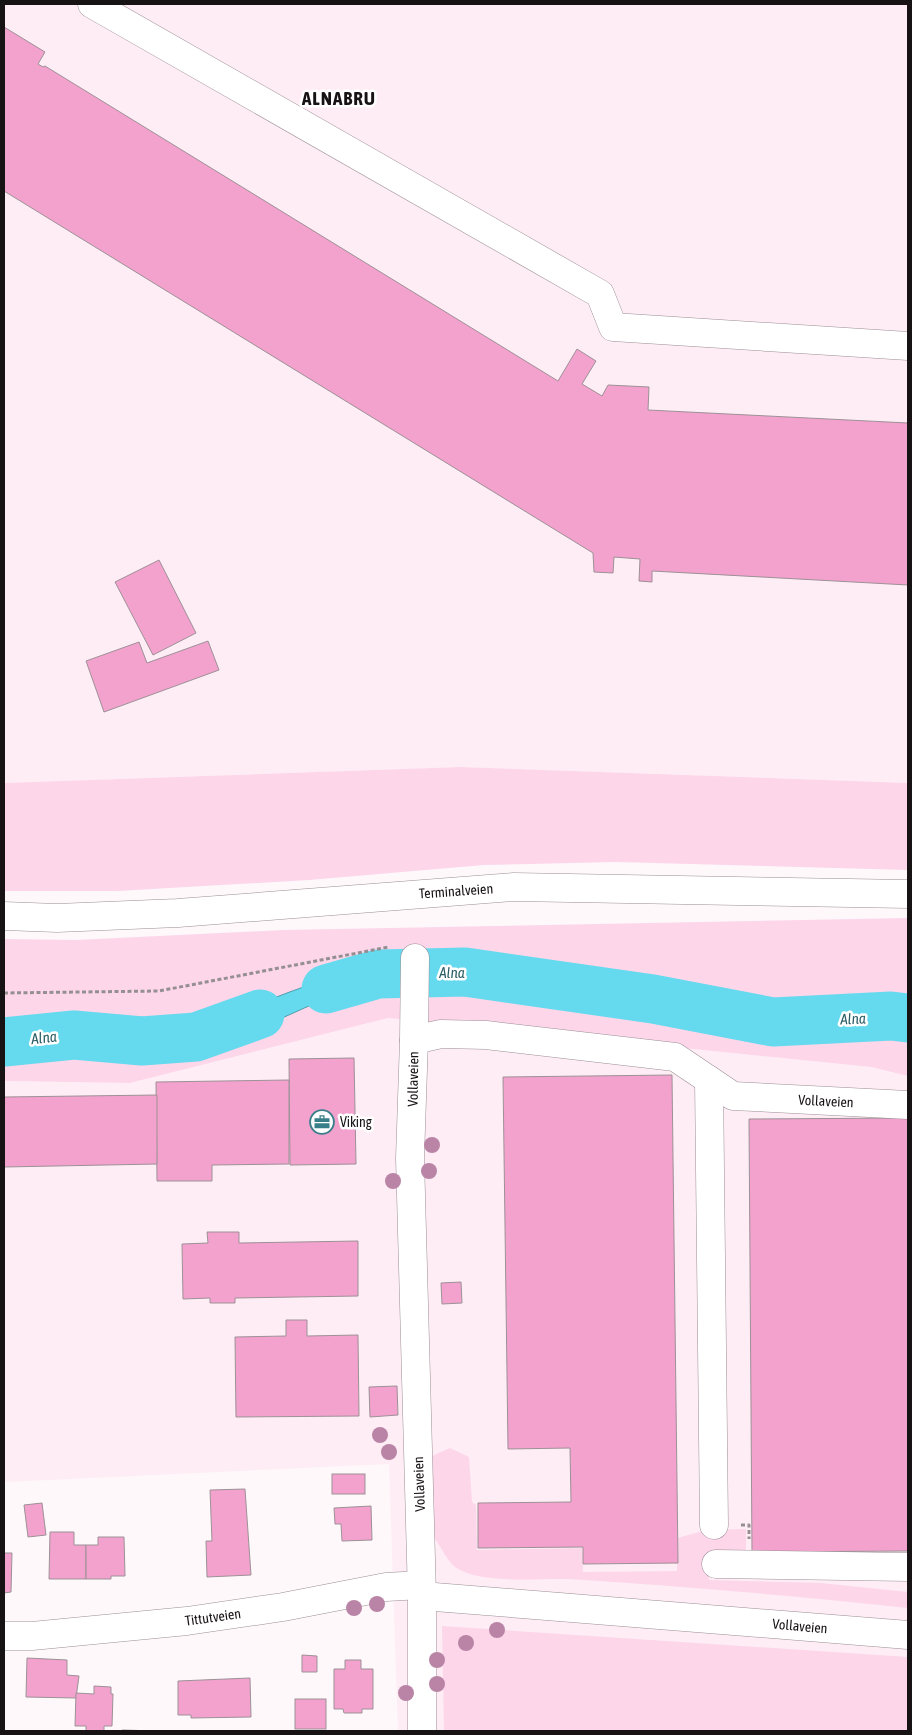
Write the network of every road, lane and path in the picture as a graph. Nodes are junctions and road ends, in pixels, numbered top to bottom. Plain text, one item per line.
1 (92, 4) edge
2 (908, 346) edge
3 (908, 894) edge
4 (4, 916) edge
5 (406, 952) joint
6 (4, 993) edge
7 (414, 1040) junction
8 (709, 1080) junction
9 (908, 1105) edge
10 (723, 1525) joint
11 (749, 1543) dead end
12 (716, 1564) dead end
13 (908, 1567) edge
14 (422, 1590) junction
15 (908, 1635) edge
16 (4, 1636) edge
17 (422, 1731) edge

1 - 2 street
3 - 4 street, Terminalveien
5 - 6 path
5 - 7 street
7 - 8 street, Vollaveien
7 - 14 street, Vollaveien
8 - 9 street, Vollaveien
8 - 10 street
10 - 11 path
12 - 13 street
14 - 15 street, Vollaveien
14 - 16 street, Tittutveien
14 - 17 street, Vollaveien

